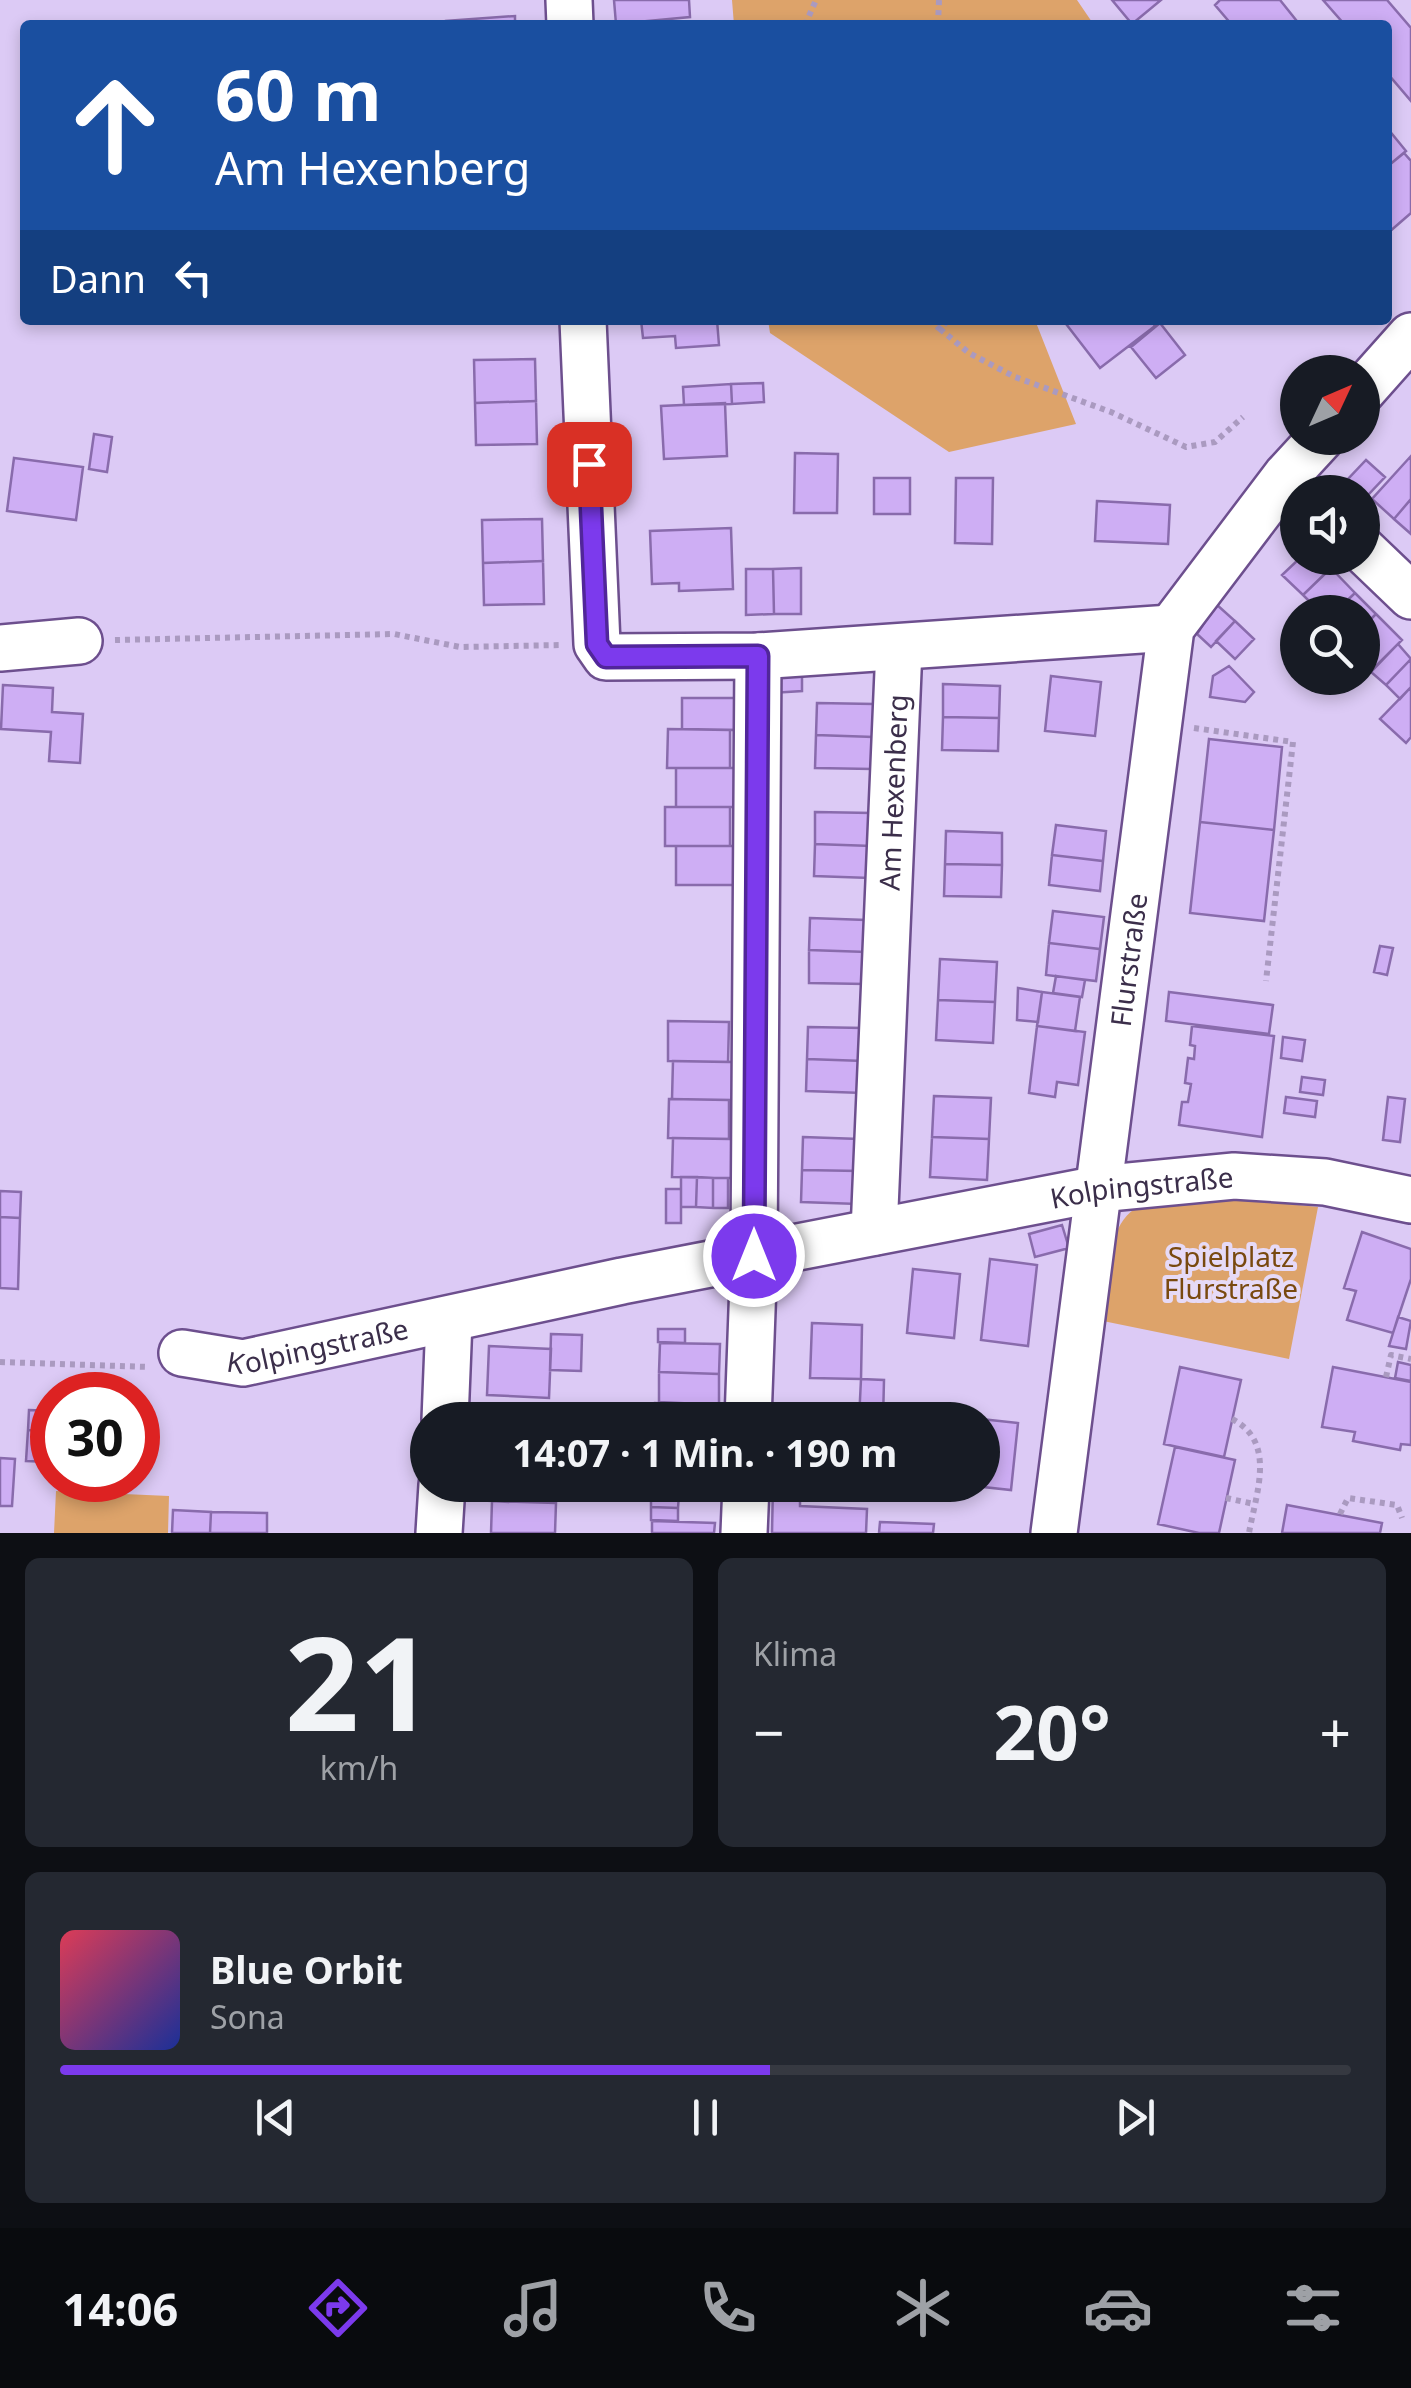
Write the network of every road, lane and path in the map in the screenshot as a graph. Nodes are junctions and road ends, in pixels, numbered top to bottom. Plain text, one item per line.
1 (583, 325) edge
2 (935, 325) edge
3 (944, 325) edge
4 (940, 329) junction
5 (1411, 336) edge
6 (1380, 371) edge
7 (1243, 417) dead end
8 (1280, 500) edge
9 (1380, 566) edge
10 (1411, 596) edge
11 (1170, 628) junction
12 (79, 641) joint
13 (0, 648) edge
14 (899, 648) junction
15 (602, 650) junction
16 (758, 656) junction
17 (1158, 723) junction
18 (1266, 981) dead end
19 (1098, 1189) junction
20 (1411, 1200) edge
21 (874, 1232) junction
22 (754, 1256) junction
23 (450, 1320) junction
24 (182, 1352) joint
25 (1411, 1360) edge
26 (0, 1362) edge
27 (1386, 1377) dead end
28 (446, 1402) edge
29 (749, 1402) edge
30 (1232, 1419) dead end
31 (1226, 1498) dead end
32 (441, 1502) edge
33 (745, 1502) edge
34 (1254, 1504) junction
35 (1340, 1514) dead end
36 (1402, 1518) dead end
37 (439, 1533) edge
38 (744, 1533) edge
39 (1054, 1533) edge
40 (1249, 1533) edge

1 - 15 street
2 - 4 path
3 - 4 path
4 - 7 path
5 - 6 street
8 - 11 street
9 - 10 street
11 - 14 street
11 - 17 street, Flurstraße
12 - 13 street
12 - 15 path
14 - 16 street
14 - 21 street, Am Hexenberg
15 - 16 street
16 - 22 street
17 - 18 path
17 - 19 street, Flurstraße
19 - 20 street, Kolpingstraße
19 - 21 street, Kolpingstraße
19 - 39 street, Flurstraße
21 - 22 street, Kolpingstraße
22 - 23 street, Kolpingstraße
22 - 29 street
23 - 24 street, Kolpingstraße
23 - 28 street, Kolpingstraße
24 - 26 path
25 - 27 path
30 - 34 path
31 - 34 path
32 - 37 street
33 - 38 street
34 - 40 path
35 - 36 path

